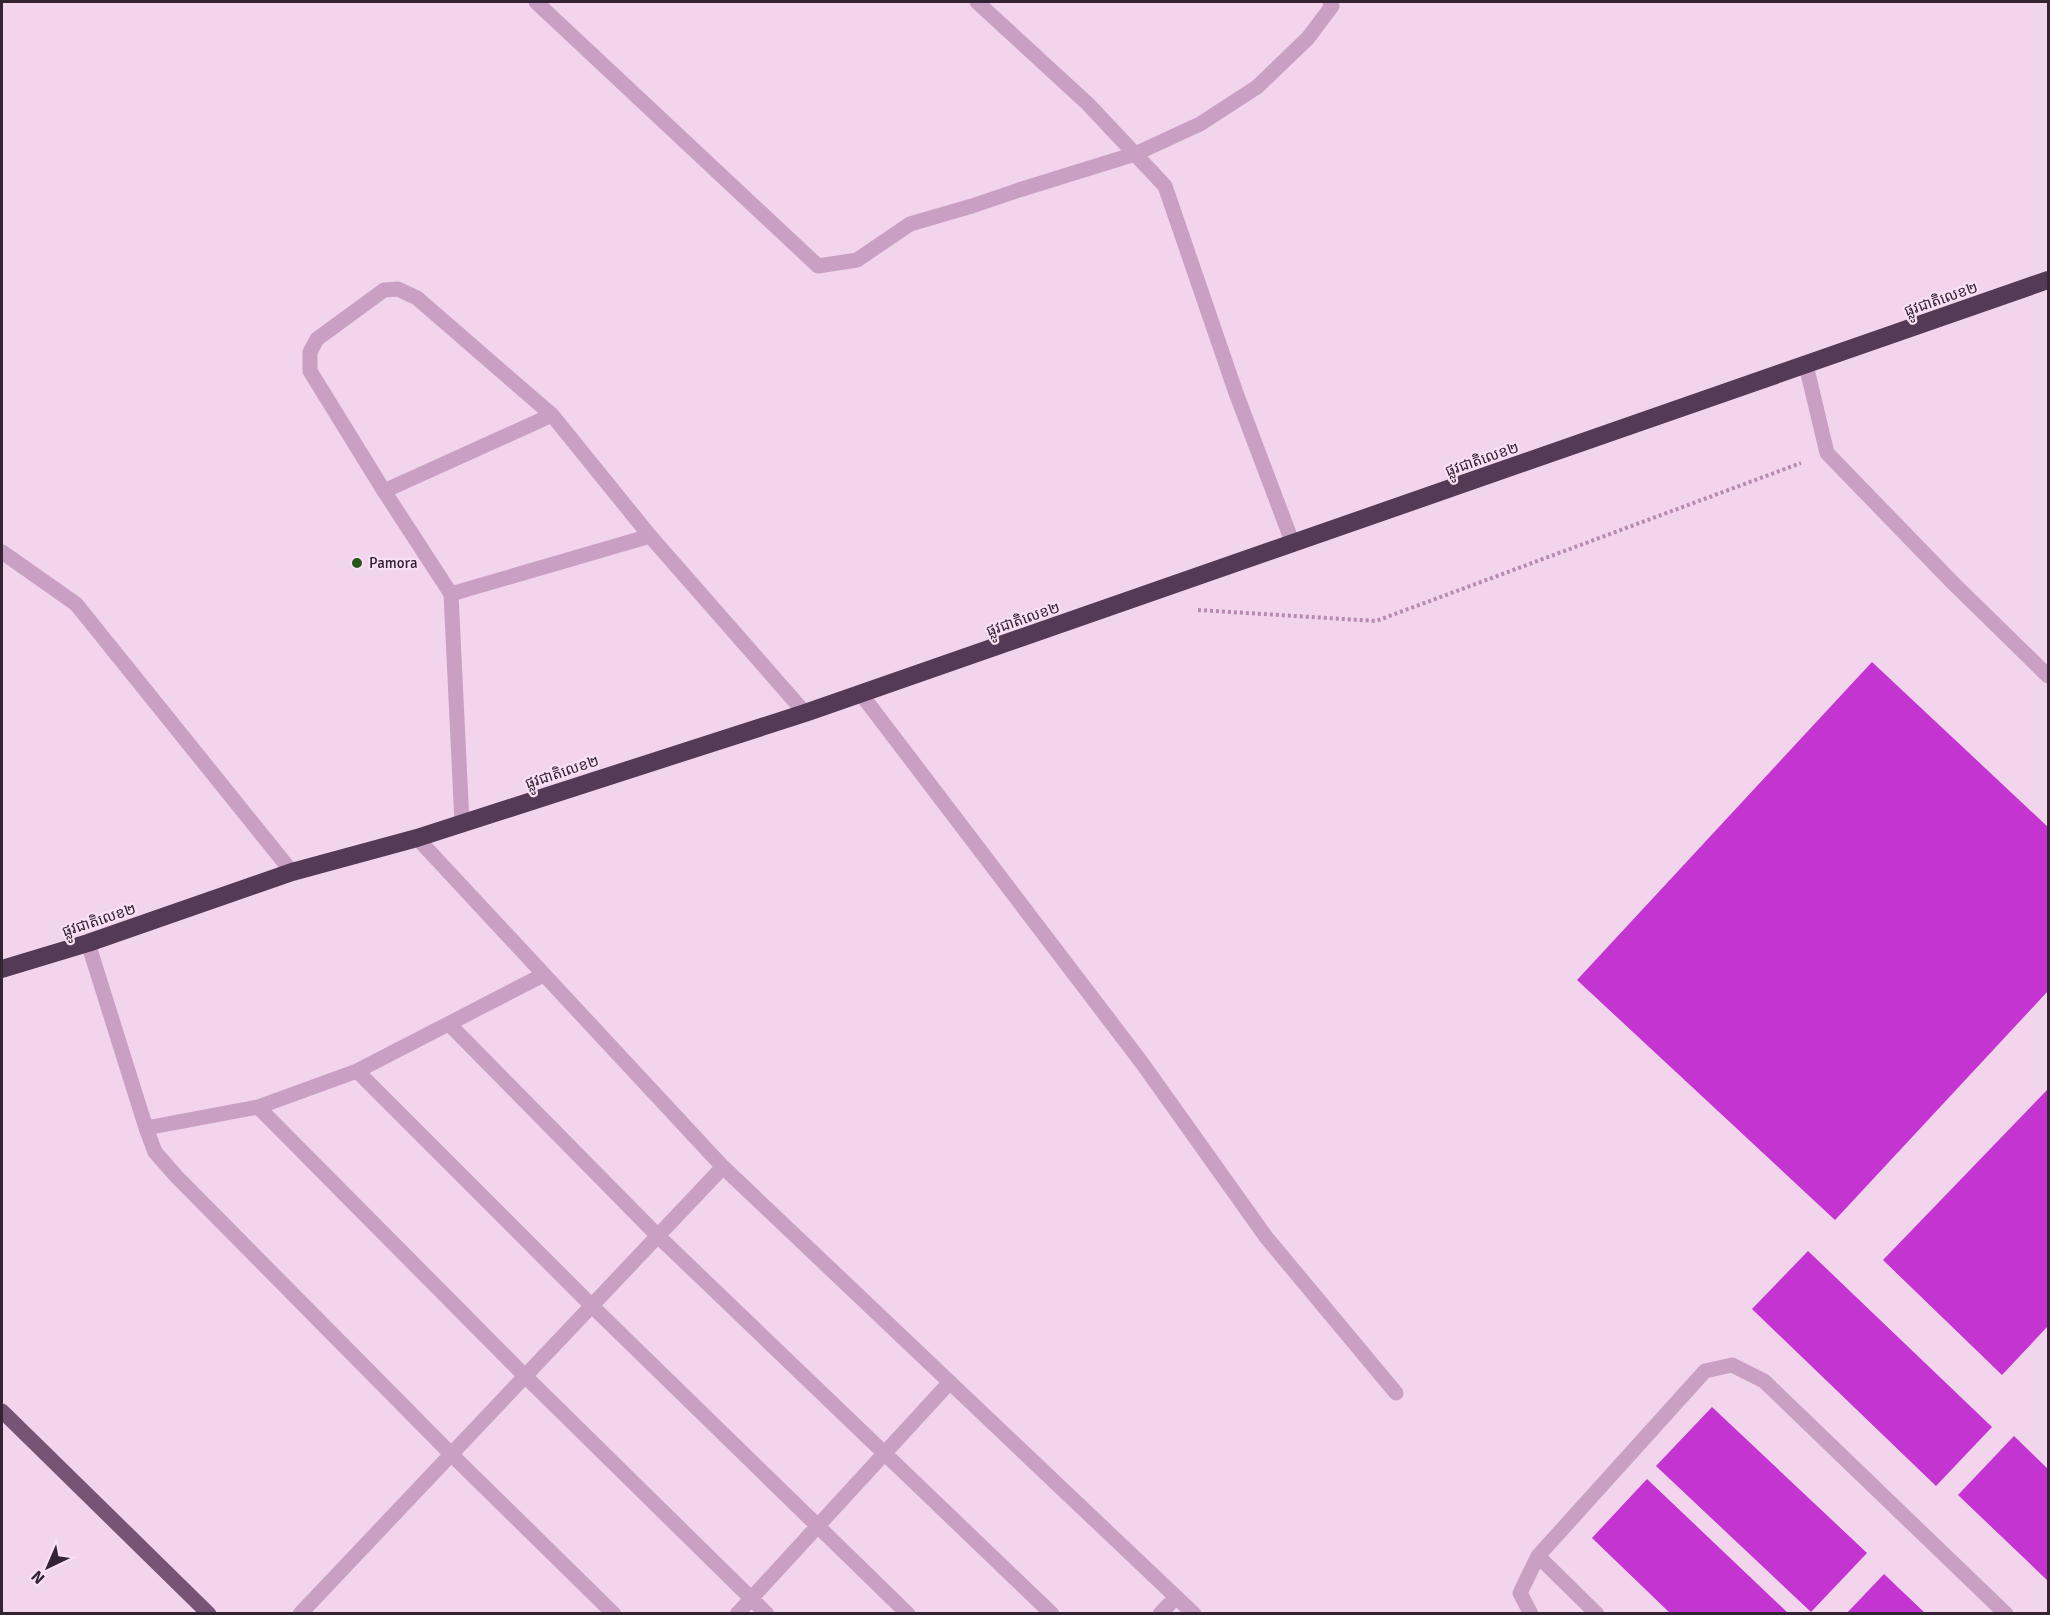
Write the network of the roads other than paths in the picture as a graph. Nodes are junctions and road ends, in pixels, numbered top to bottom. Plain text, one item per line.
1 (536, 2) edge
2 (977, 2) edge
3 (1330, 2) edge
4 (553, 7) edge
5 (1134, 154) junction
6 (2049, 280) edge
7 (1806, 365) junction
8 (552, 415) junction
9 (384, 491) junction
10 (650, 536) junction
11 (1293, 544) junction
12 (2, 552) edge
13 (451, 594) junction
14 (2049, 676) edge
15 (861, 694) junction
16 (805, 713) junction
17 (462, 824) junction
18 (417, 838) junction
19 (292, 872) junction
20 (88, 943) junction
21 (2, 969) edge
22 (543, 975) junction
23 (449, 1024) junction
24 (357, 1071) junction
25 (258, 1107) junction
26 (146, 1128) junction
27 (723, 1167) junction
28 (658, 1236) junction
29 (592, 1306) junction
30 (525, 1376) junction
31 (950, 1383) junction
32 (1396, 1393) dead end
33 (2, 1412) edge
34 (886, 1452) junction
35 (451, 1454) junction
36 (818, 1526) junction
37 (1538, 1556) junction
38 (1176, 1597) junction
39 (751, 1598) junction
40 (209, 1614) edge
41 (300, 1614) edge
42 (614, 1614) edge
43 (737, 1614) edge
44 (767, 1614) edge
45 (908, 1614) edge
46 (1052, 1614) edge
47 (1160, 1614) edge
48 (1194, 1614) edge
49 (1531, 1614) edge
50 (1597, 1614) edge
51 (2006, 1614) edge

1 - 4 street
2 - 5 street
3 - 5 street
4 - 5 street
5 - 11 street
6 - 7 highway, ផ្លូវជាតិលេខ២
7 - 11 highway, ផ្លូវជាតិលេខ២
7 - 14 street
8 - 9 street
8 - 9 street
8 - 10 street
9 - 13 street
10 - 13 street
10 - 16 street
11 - 15 highway, ផ្លូវជាតិលេខ២
12 - 19 street
13 - 17 street
15 - 16 highway, ផ្លូវជាតិលេខ២
15 - 32 street
16 - 17 highway, ផ្លូវជាតិលេខ២
17 - 18 highway, ផ្លូវជាតិលេខ២
18 - 19 highway, ផ្លូវជាតិលេខ២
18 - 22 street
19 - 20 highway, ផ្លូវជាតិលេខ២
20 - 21 highway, ផ្លូវជាតិលេខ២
20 - 26 street
22 - 23 street
22 - 27 street
23 - 24 street
23 - 28 street
24 - 25 street
24 - 29 street
25 - 26 street
25 - 30 street
26 - 35 street
27 - 28 street
27 - 31 street
28 - 29 street
28 - 34 street
29 - 30 street
29 - 36 street
30 - 35 street
30 - 39 street
31 - 34 street
31 - 38 street
33 - 40 main road
34 - 36 street
34 - 46 street
35 - 41 street
35 - 42 street
36 - 39 street
36 - 45 street
37 - 49 street
37 - 50 street
37 - 51 street
38 - 47 street
38 - 48 street
39 - 43 street
39 - 44 street

